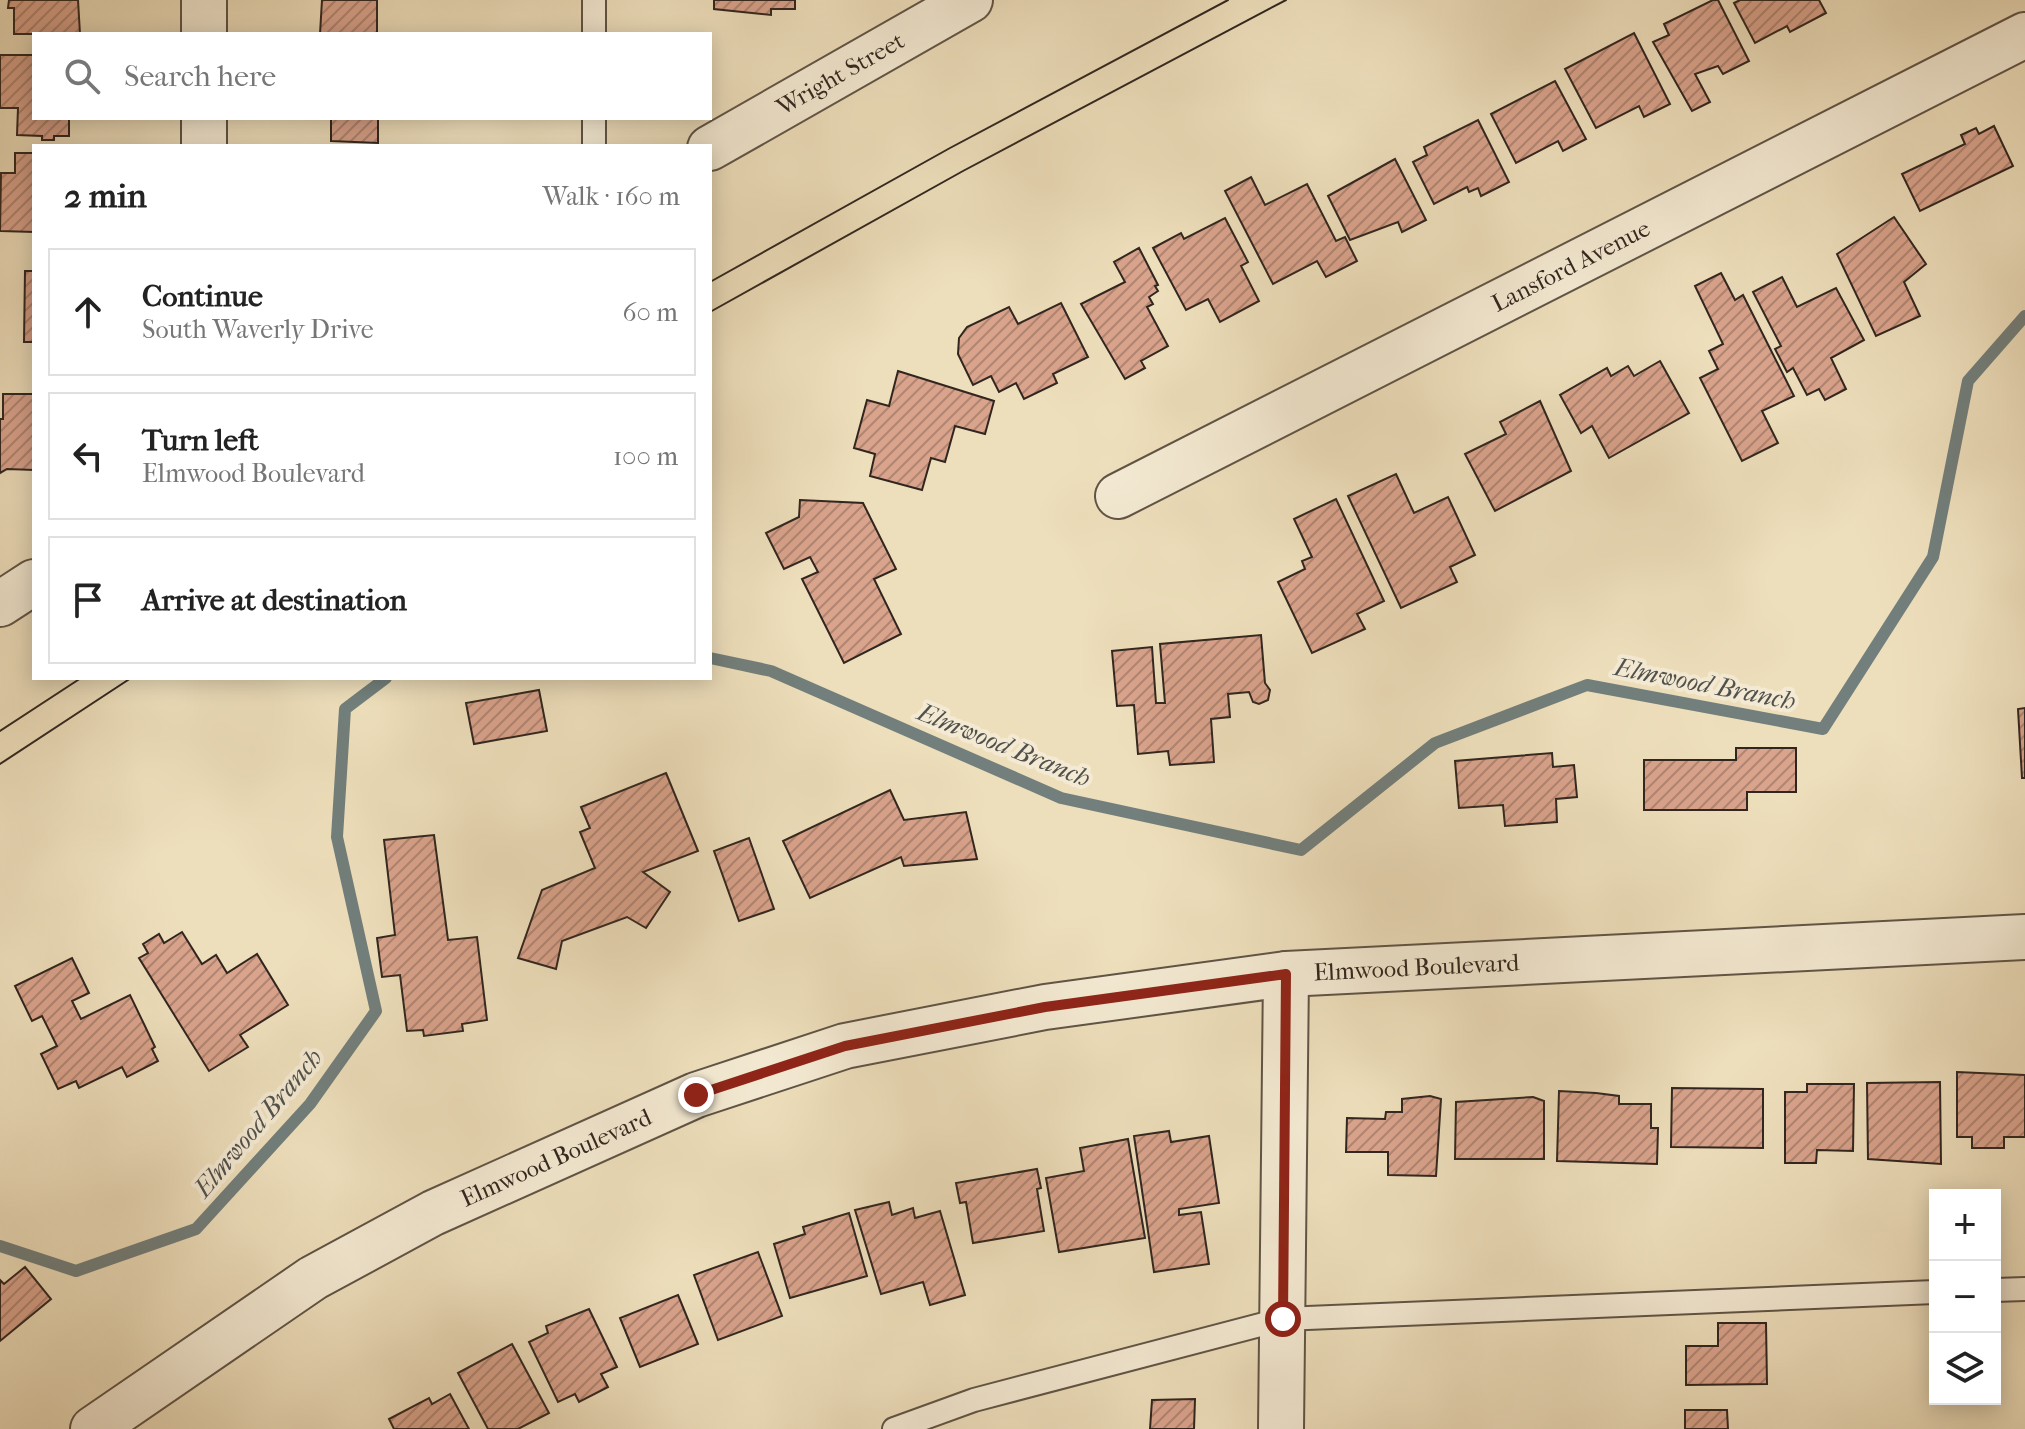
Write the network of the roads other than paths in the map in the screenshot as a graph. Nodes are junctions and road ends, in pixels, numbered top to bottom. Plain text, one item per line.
1 (204, 0) edge
2 (594, 0) edge
3 (954, 4) edge
4 (204, 32) edge
5 (594, 32) edge
6 (2025, 35) edge
7 (204, 120) edge
8 (594, 120) edge
9 (204, 144) edge
10 (594, 144) edge
11 (712, 147) edge
12 (1118, 496) dead end
13 (32, 583) edge
14 (0, 604) edge
15 (2025, 937) edge
16 (1286, 974) junction
17 (2025, 1289) edge
18 (2001, 1290) edge
19 (1929, 1292) edge
20 (1283, 1319) junction
21 (93, 1429) edge
22 (894, 1429) edge
23 (1281, 1429) edge

1 - 4 street
2 - 5 lane
3 - 11 street, Wright Street
6 - 12 street, Lansford Avenue
7 - 9 street
8 - 10 lane
13 - 14 street
15 - 16 street, Elmwood Boulevard
16 - 20 street
16 - 21 street, Elmwood Boulevard
17 - 18 lane
19 - 20 lane
20 - 22 lane
20 - 23 street

